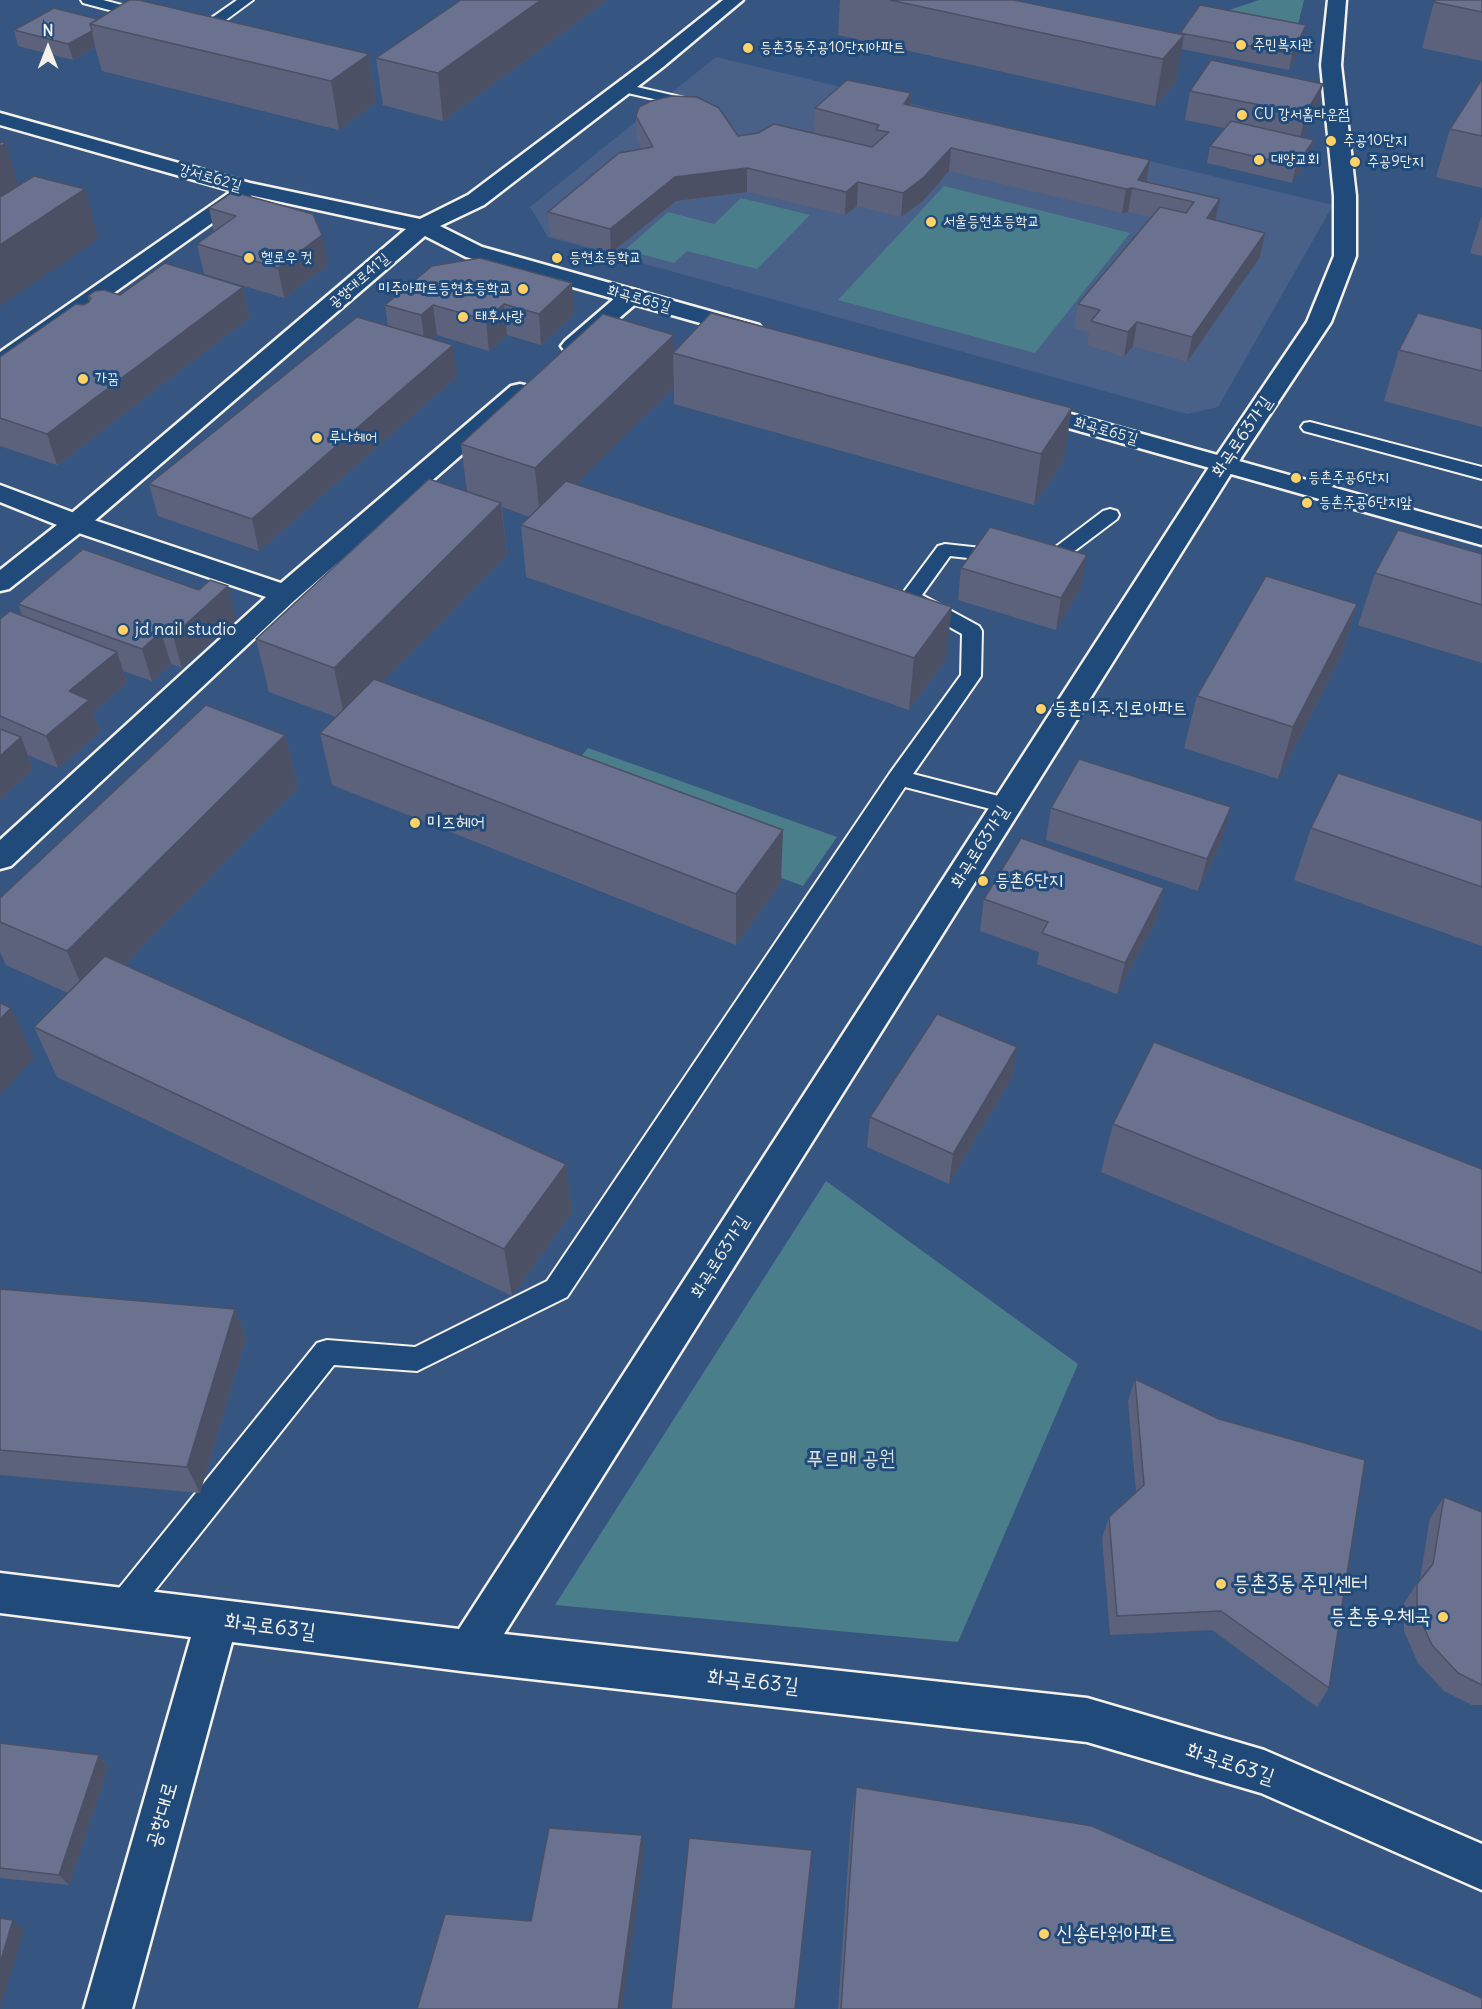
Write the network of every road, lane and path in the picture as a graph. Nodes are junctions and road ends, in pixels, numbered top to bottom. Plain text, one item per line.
1 (88, 0) edge
2 (246, 0) edge
3 (734, 0) edge
4 (1337, 0) edge
5 (156, 18) edge
6 (179, 25) edge
7 (624, 88) junction
8 (714, 109) edge
9 (0, 118) edge
10 (247, 189) junction
11 (423, 226) junction
12 (631, 296) junction
13 (768, 335) edge
14 (0, 363) edge
15 (1007, 403) edge
16 (1310, 427) dead end
17 (1224, 464) junction
18 (1482, 473) edge
19 (0, 493) edge
20 (1110, 515) dead end
21 (76, 523) junction
22 (1482, 537) edge
23 (0, 583) edge
24 (285, 594) junction
25 (898, 778) junction
26 (1006, 805) junction
27 (0, 858) edge
28 (0, 1593) edge
29 (122, 1608) junction
30 (217, 1620) junction
31 (469, 1651) junction
32 (1482, 1867) edge
33 (108, 2009) edge

1 - 5 lane
2 - 6 lane
3 - 7 street, 공항대로41길
4 - 17 street, 화곡로63가길
7 - 8 lane
7 - 11 street, 공항대로41길
9 - 10 street, 강서로62길
10 - 11 street, 강서로62길
10 - 14 street
11 - 12 street, 화곡로65길
11 - 21 street, 공항대로41길
12 - 13 street, 화곡로65길
12 - 24 street
15 - 17 street, 화곡로65길
16 - 18 lane
17 - 22 street, 화곡로65길
17 - 26 street, 화곡로63가길
19 - 21 street
20 - 25 lane
21 - 23 street, 공항대로41길
21 - 24 street
24 - 27 street
25 - 26 lane
25 - 29 lane
26 - 31 street, 화곡로63가길
28 - 29 street, 화곡로63길
29 - 30 street, 화곡로63길
30 - 31 street, 화곡로63길
30 - 33 street, 공항대로
31 - 32 street, 화곡로63길

